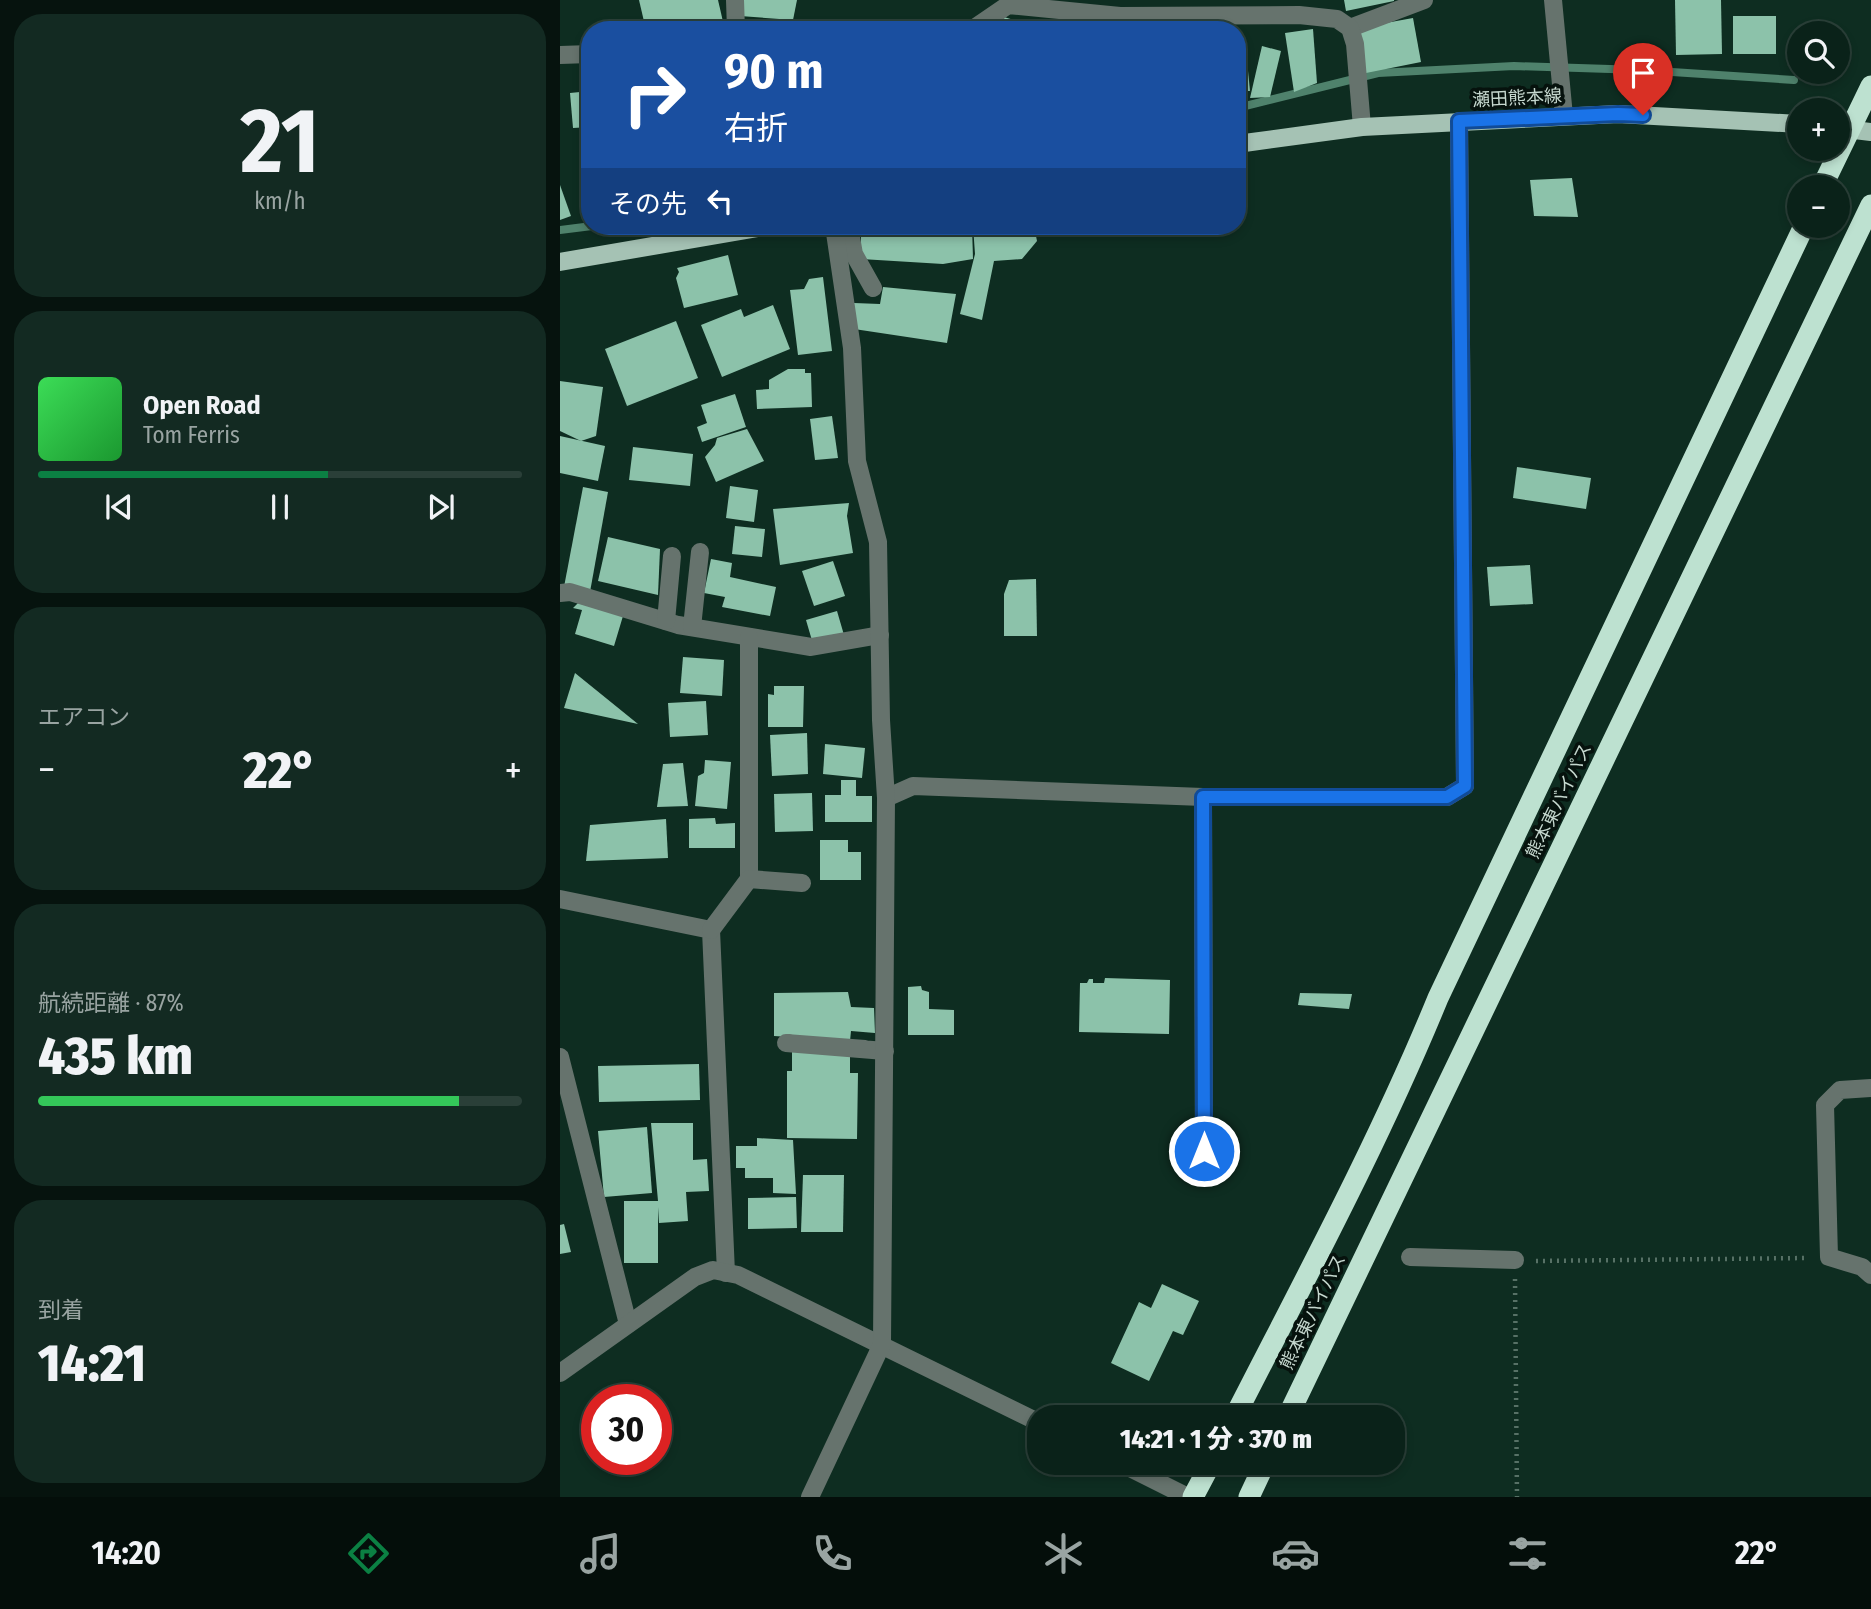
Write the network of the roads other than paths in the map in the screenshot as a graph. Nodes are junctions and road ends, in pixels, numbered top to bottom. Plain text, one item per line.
1 (735, 0) edge
2 (1424, 0) edge
3 (1553, 0) edge
4 (735, 21) edge
5 (985, 21) edge
6 (1350, 28) junction
7 (581, 54) edge
8 (560, 55) edge
9 (1871, 86) edge
10 (1564, 116) junction
11 (1850, 118) edge
12 (1459, 121) junction
13 (1787, 123) edge
14 (1362, 127) junction
15 (1850, 130) edge
16 (1871, 132) edge
17 (1246, 143) edge
18 (1871, 205) edge
19 (717, 235) edge
20 (835, 235) edge
21 (851, 235) edge
22 (1798, 238) edge
23 (560, 262) edge
24 (873, 288) dead end
25 (700, 552) dead end
26 (672, 556) dead end
27 (560, 593) edge
28 (666, 621) junction
29 (692, 627) junction
30 (880, 635) junction
31 (749, 637) junction
32 (1203, 797) junction
33 (886, 798) junction
34 (749, 879) junction
35 (802, 883) dead end
36 (560, 899) edge
37 (711, 930) junction
38 (865, 1049) dead end
39 (885, 1051) junction
40 (560, 1057) edge
41 (1871, 1088) edge
42 (1204, 1151) dead end
43 (1410, 1257) dead end
44 (1515, 1260) road end
45 (726, 1273) junction
46 (1871, 1275) edge
47 (628, 1324) junction
48 (882, 1344) junction
49 (560, 1373) edge
50 (1241, 1405) edge
51 (1293, 1405) edge
52 (1027, 1416) edge
53 (1145, 1475) edge
54 (1204, 1475) edge
55 (1259, 1475) edge
56 (810, 1497) edge
57 (1191, 1497) edge
58 (1249, 1497) edge

1 - 4 street
2 - 6 street
3 - 10 street
5 - 6 street
6 - 14 street
7 - 8 street
9 - 11 highway
10 - 12 main road, 瀬田熊本線
10 - 13 main road, 瀬田熊本線
12 - 14 main road, 瀬田熊本線
12 - 32 street
14 - 17 main road, 瀬田熊本線
15 - 16 main road
18 - 51 highway, 熊本東バイパス
19 - 23 main road
20 - 30 street
21 - 24 street
22 - 50 highway, 熊本東バイパス
25 - 29 street
26 - 28 street
27 - 28 street
28 - 29 street
29 - 31 street
30 - 31 street
30 - 33 street
31 - 34 street
32 - 33 street
32 - 42 street
33 - 39 street
34 - 35 street
34 - 37 street
36 - 37 street
37 - 45 street
38 - 39 street
39 - 48 street
40 - 47 street
41 - 46 street
43 - 44 street
45 - 47 street
45 - 48 street
47 - 49 street
48 - 52 street
48 - 56 street
53 - 57 street
54 - 57 highway
55 - 58 highway

